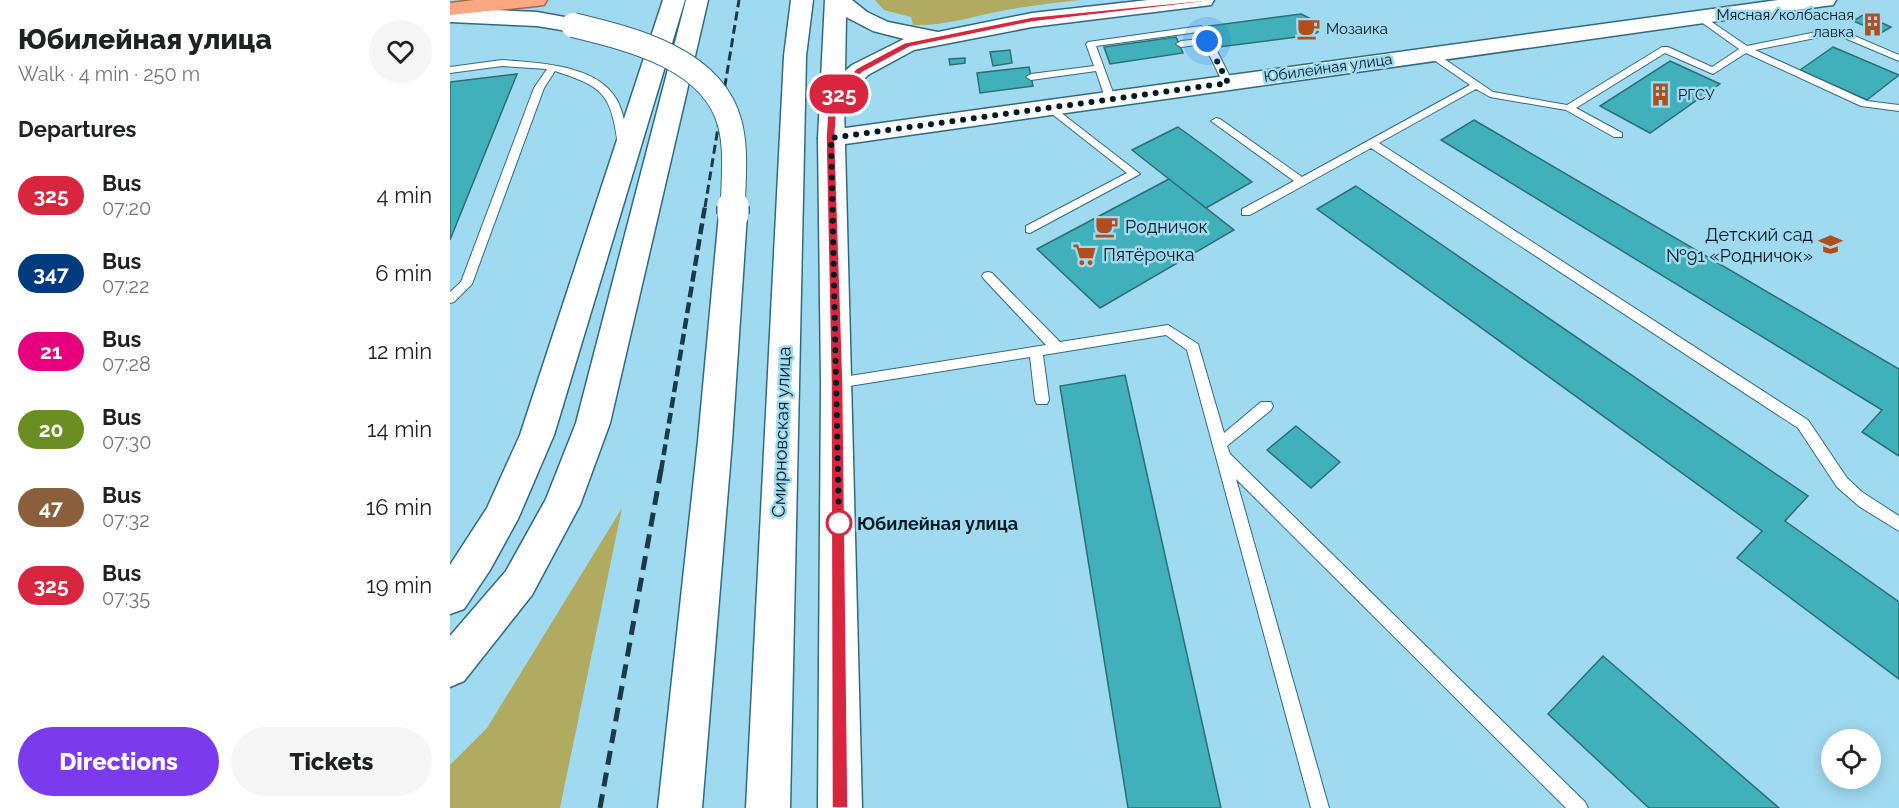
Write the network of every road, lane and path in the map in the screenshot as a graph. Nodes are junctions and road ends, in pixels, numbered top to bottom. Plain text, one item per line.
1 (536, 0) edge
2 (674, 0) edge
3 (697, 0) edge
4 (802, 0) edge
5 (838, 0) edge
6 (1203, 0) edge
7 (1825, 0) edge
8 (450, 9) edge
9 (450, 15) edge
10 (1700, 17) junction
11 (946, 36) junction
12 (1207, 41) junction
13 (1181, 44) dead end
14 (1745, 49) junction
15 (1431, 54) junction
16 (1899, 58) edge
17 (554, 68) junction
18 (1099, 68) junction
19 (450, 70) edge
20 (1031, 77) dead end
21 (1228, 83) junction
22 (1475, 86) junction
23 (1110, 98) junction
24 (833, 105) junction
25 (1051, 108) junction
26 (1569, 108) junction
27 (1899, 108) edge
28 (1216, 121) dead end
29 (1618, 135) dead end
30 (831, 138) junction
31 (1371, 143) junction
32 (624, 153) junction
33 (1301, 181) junction
34 (1246, 212) dead end
35 (1030, 229) dead end
36 (988, 276) dead end
37 (450, 299) edge
38 (1058, 349) junction
39 (1036, 352) junction
40 (837, 382) junction
41 (1042, 400) dead end
42 (1266, 406) dead end
43 (1222, 451) junction
44 (1899, 524) edge
45 (450, 596) edge
46 (450, 668) edge
47 (680, 808) edge
48 (768, 808) edge
49 (840, 808) edge
50 (1320, 808) edge
51 (1579, 808) edge

1 - 8 highway
2 - 32 main road
3 - 46 main road
4 - 48 main road, Смирновская улица
5 - 11 main road
5 - 24 main road
6 - 11 main road
7 - 10 main road, Юбилейная улица
9 - 47 main road, bridge
10 - 14 lane
10 - 15 main road, Юбилейная улица
11 - 24 main road
12 - 13 lane
12 - 18 lane
12 - 21 lane
14 - 16 lane
14 - 26 lane
14 - 27 lane
15 - 21 main road, Юбилейная улица
15 - 22 lane
17 - 19 lane
17 - 32 lane
17 - 37 lane
18 - 20 lane
18 - 23 lane
21 - 23 main road, Юбилейная улица
22 - 26 lane
22 - 31 lane
23 - 25 main road, Юбилейная улица
24 - 30 main road
25 - 30 main road, Юбилейная улица
25 - 35 lane
26 - 29 lane
28 - 33 lane
30 - 40 main road
31 - 33 lane
31 - 44 lane
32 - 45 main road
33 - 34 lane
36 - 38 lane
38 - 39 lane
38 - 43 lane
39 - 40 lane
39 - 41 lane
40 - 49 main road
42 - 43 lane
43 - 50 lane
43 - 51 lane

